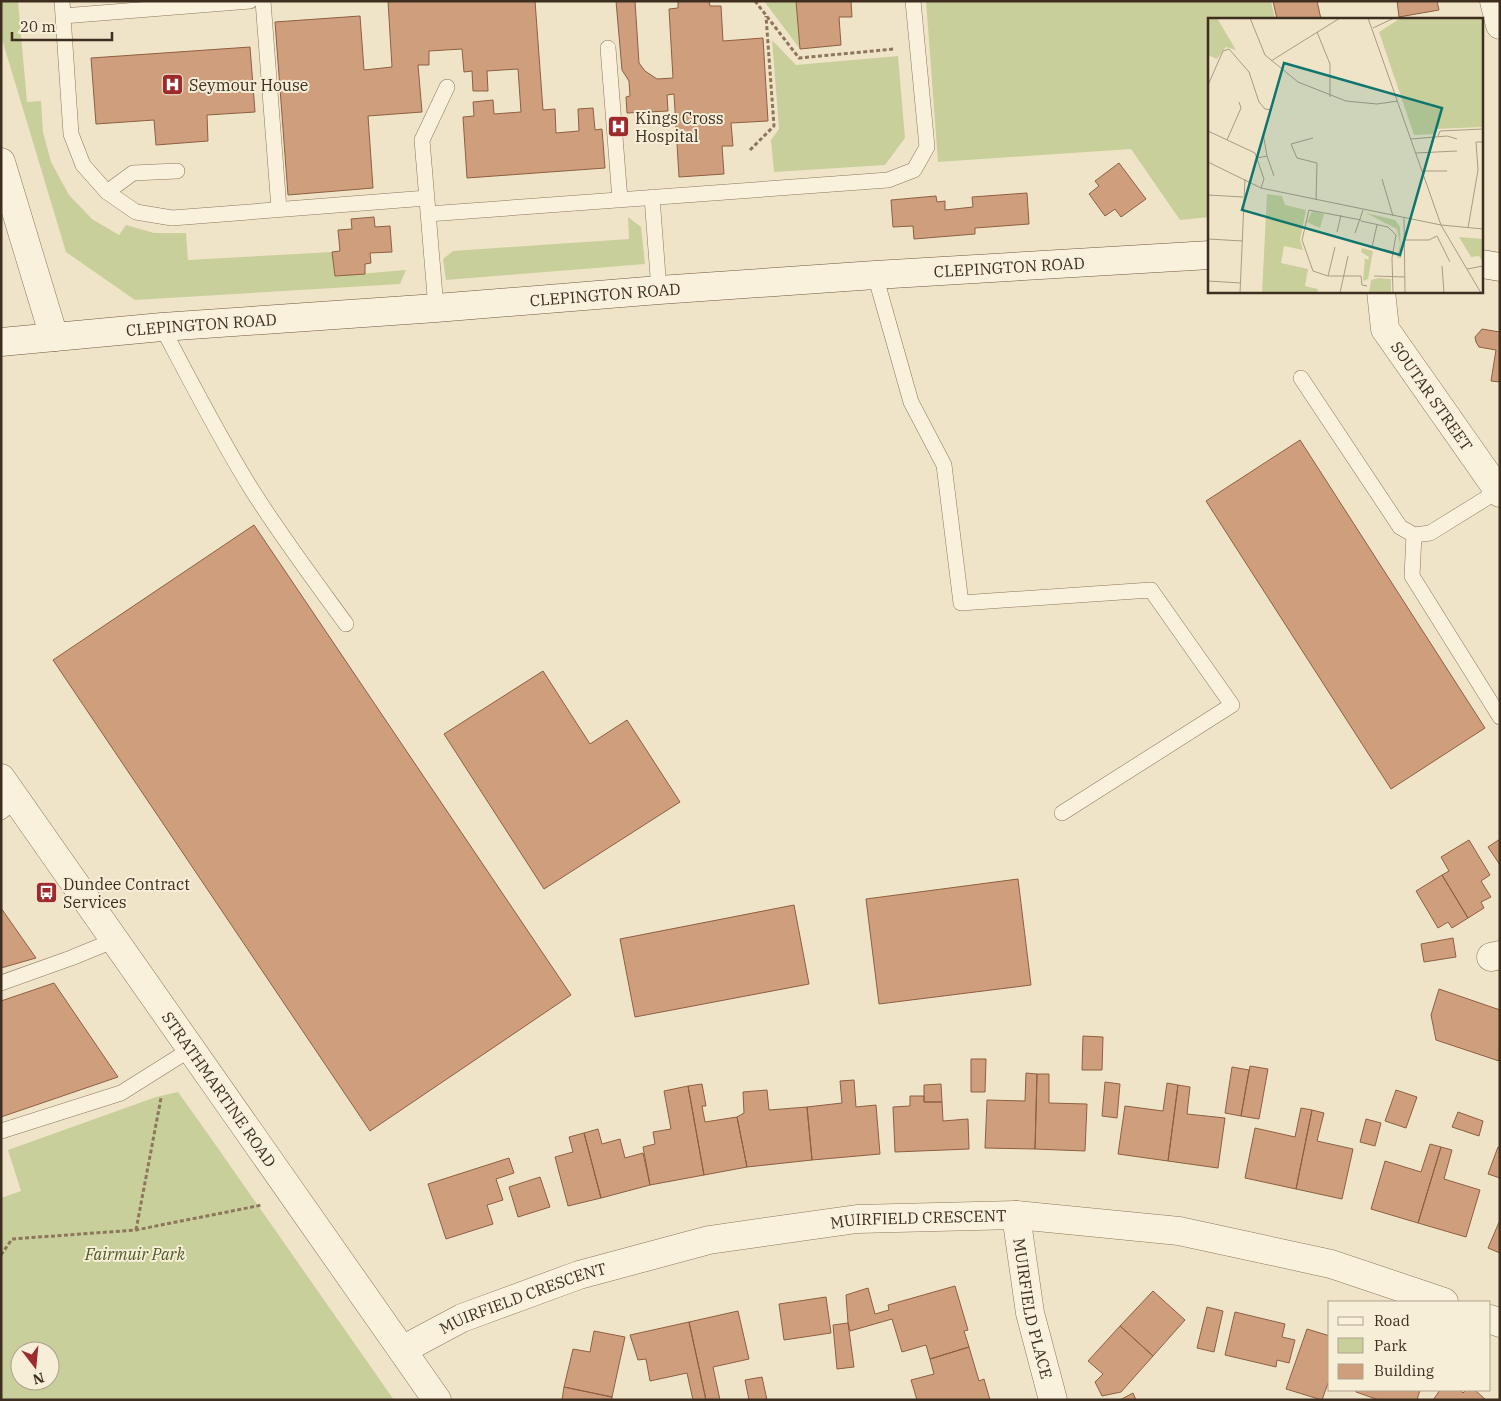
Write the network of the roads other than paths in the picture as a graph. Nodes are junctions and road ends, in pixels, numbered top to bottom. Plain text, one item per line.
1 (250, 1) edge
2 (263, 1) edge
3 (913, 1) edge
4 (1494, 1) edge
5 (62, 8) edge
6 (1500, 25) edge
7 (608, 48) dead end
8 (447, 87) dead end
9 (1, 162) edge
10 (177, 171) dead end
11 (107, 192) junction
12 (652, 197) junction
13 (427, 198) junction
14 (620, 200) junction
15 (279, 210) junction
16 (428, 214) junction
17 (1208, 255) edge
18 (1484, 264) edge
19 (1500, 267) edge
20 (875, 275) junction
21 (659, 290) junction
22 (1381, 292) edge
23 (436, 308) junction
24 (162, 327) junction
25 (54, 337) junction
26 (1, 342) edge
27 (1301, 378) dead end
28 (1499, 492) edge
29 (1414, 535) junction
30 (346, 624) dead end
31 (1500, 717) edge
32 (1, 778) edge
33 (9, 806) edge
34 (1062, 812) dead end
35 (114, 940) junction
36 (1, 982) edge
37 (191, 1049) junction
38 (1, 1131) edge
39 (1016, 1215) junction
40 (1441, 1301) edge
41 (402, 1350) junction
42 (437, 1400) edge
43 (1053, 1400) edge

1 - 5 lane
2 - 15 lane
3 - 12 lane
4 - 6 street
5 - 11 lane
7 - 14 lane
8 - 13 lane
9 - 25 street
10 - 11 lane
11 - 15 lane
12 - 14 lane
12 - 21 lane
13 - 15 lane
13 - 16 lane
14 - 16 lane
16 - 23 lane
17 - 20 street, CLEPINGTON ROAD
18 - 19 street
20 - 21 street, CLEPINGTON ROAD
20 - 34 lane
21 - 23 street, CLEPINGTON ROAD
22 - 28 street, SOUTAR STREET
23 - 24 street, CLEPINGTON ROAD
24 - 25 street, CLEPINGTON ROAD
24 - 30 lane
25 - 26 street, CLEPINGTON ROAD
27 - 29 lane
28 - 29 lane
29 - 31 lane
32 - 33 street, STRATHMARTINE ROAD
33 - 35 street, STRATHMARTINE ROAD
35 - 36 lane
35 - 37 street, STRATHMARTINE ROAD
37 - 38 lane
37 - 41 street, STRATHMARTINE ROAD
39 - 40 street, MUIRFIELD CRESCENT
39 - 41 street, MUIRFIELD CRESCENT
39 - 43 street, MUIRFIELD PLACE
41 - 42 street, STRATHMARTINE ROAD

